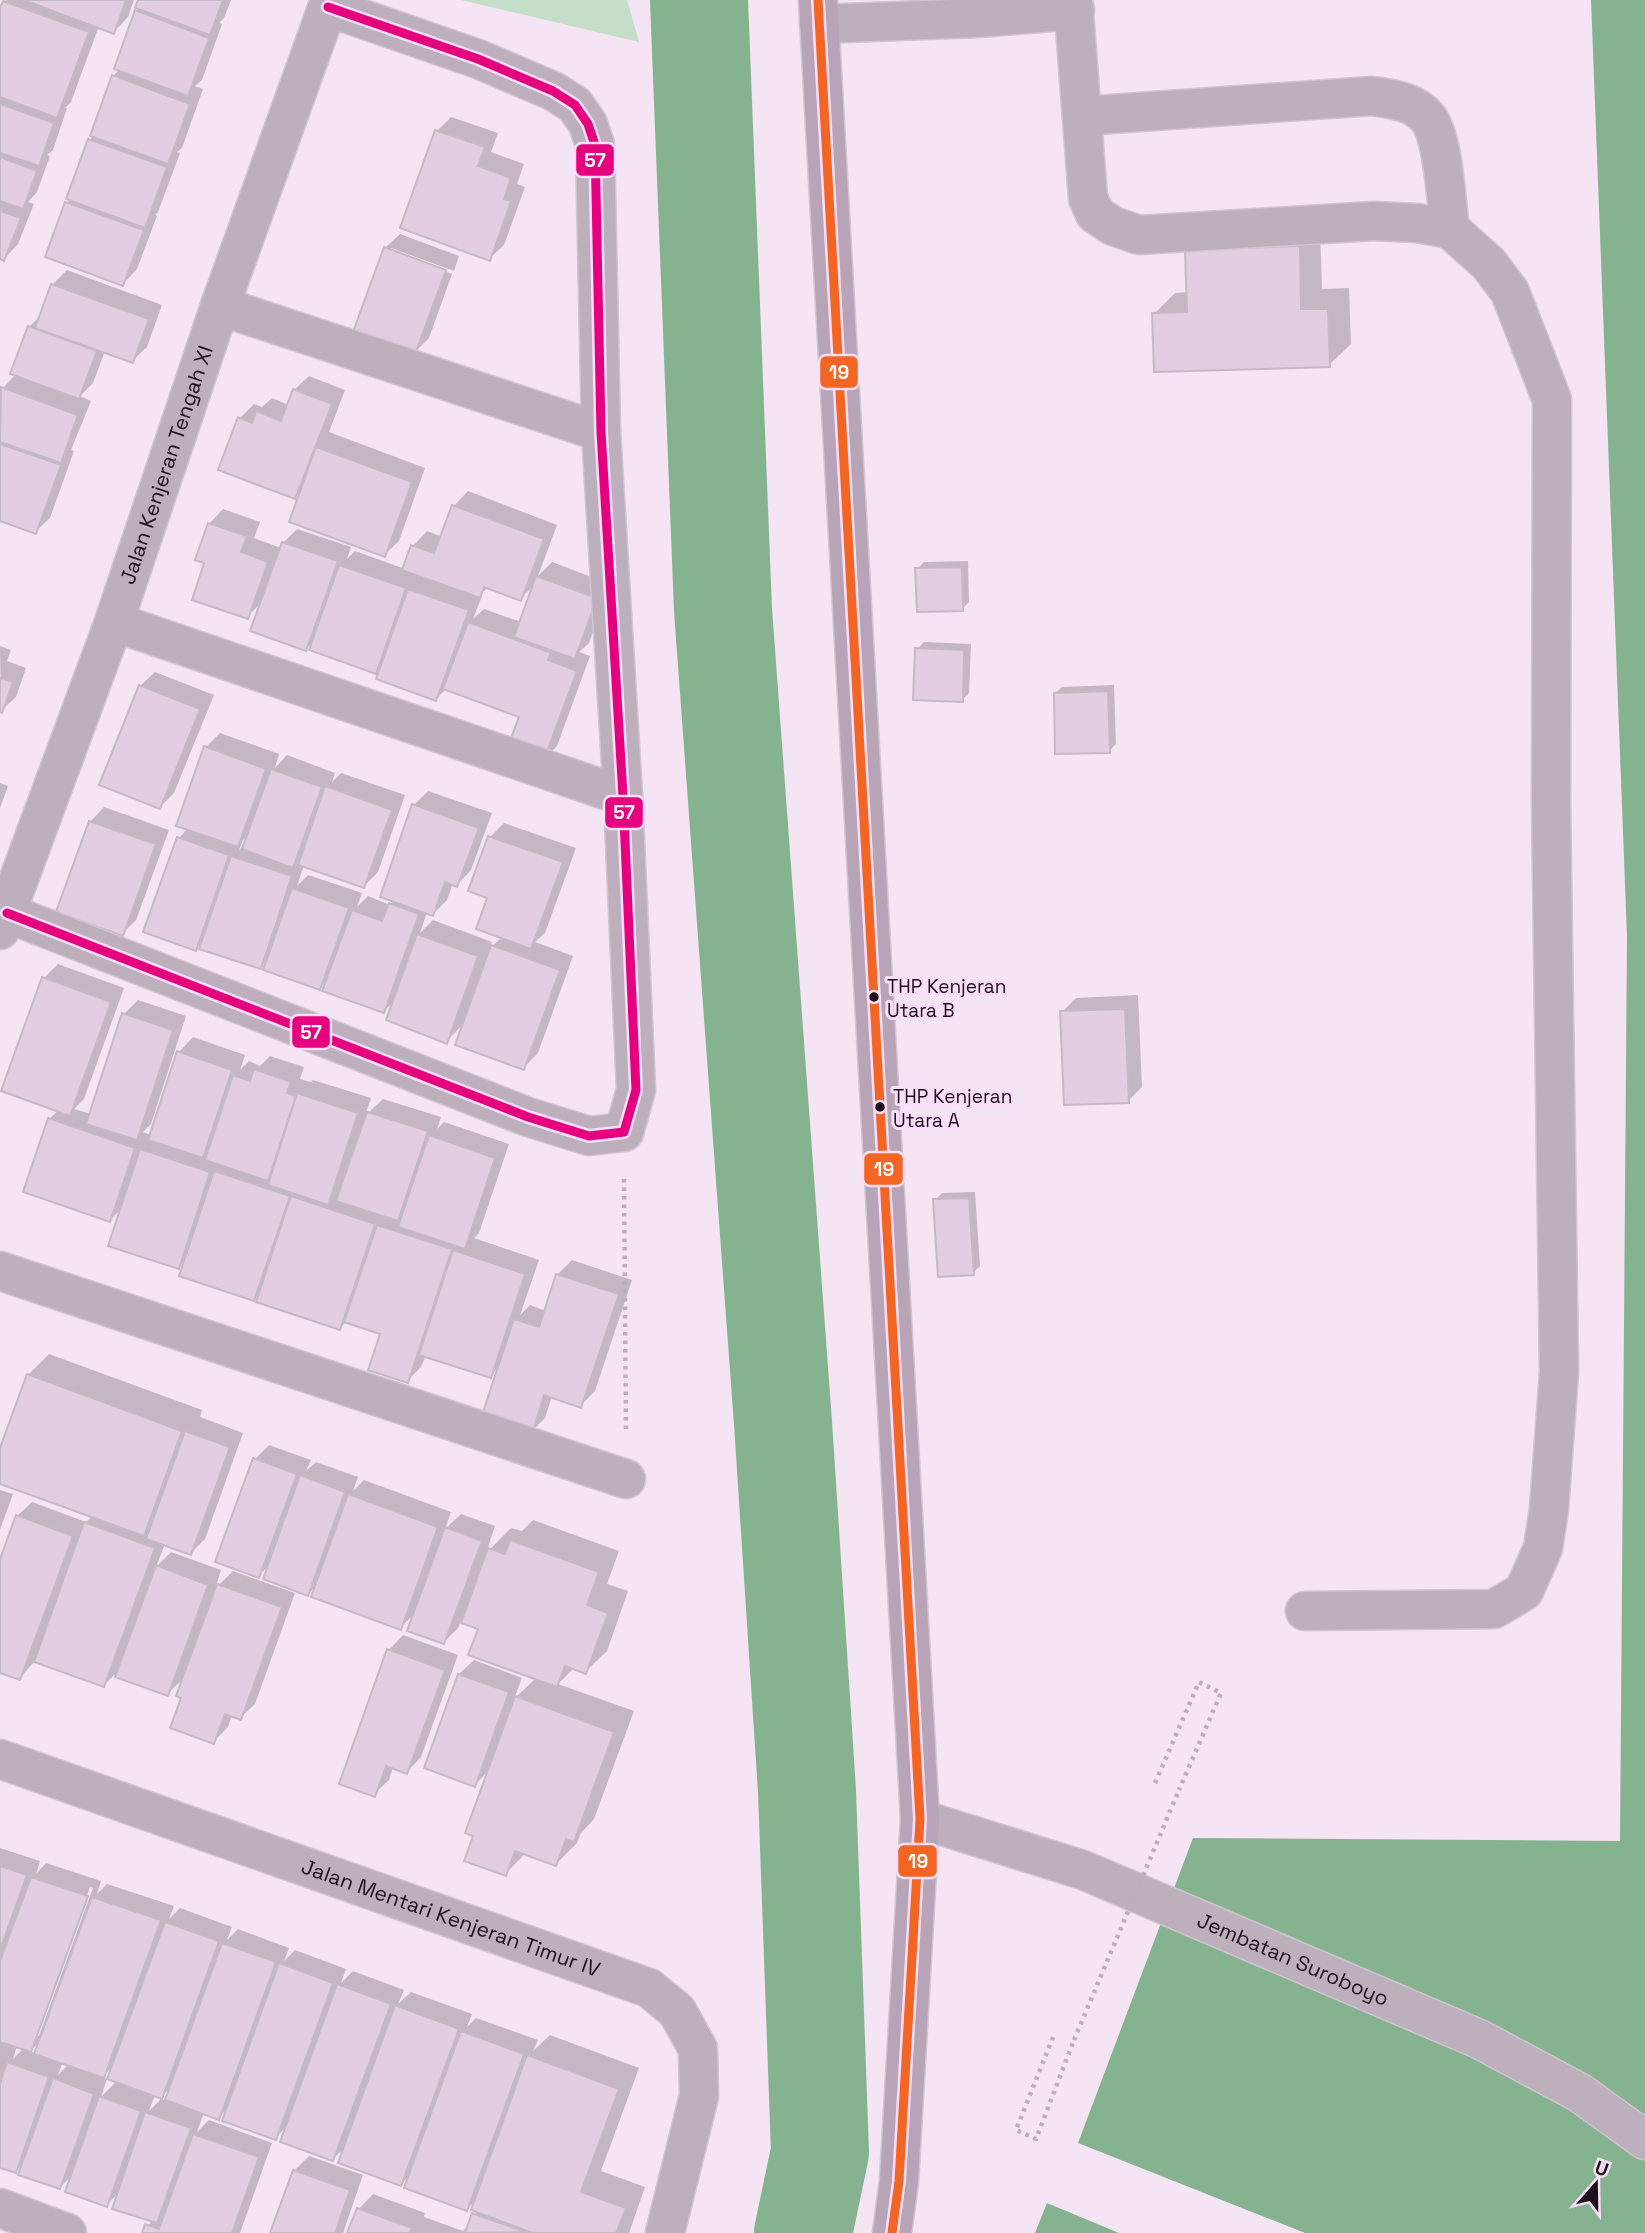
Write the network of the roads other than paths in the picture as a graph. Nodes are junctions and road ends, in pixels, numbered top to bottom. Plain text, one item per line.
1 (329, 4) edge
2 (1074, 5) edge
3 (819, 12) edge
4 (1082, 116) junction
5 (1450, 229) junction
6 (220, 306) junction
7 (601, 432) junction
8 (114, 622) junction
9 (624, 796) junction
10 (4, 921) edge
11 (0, 1271) edge
12 (626, 1479) road end
13 (1305, 1611) dead end
14 (0, 1759) edge
15 (920, 1819) junction
16 (1645, 2140) edge
17 (0, 2207) edge
18 (67, 2233) edge
19 (665, 2233) edge
20 (892, 2233) edge

1 - 6 street, Jalan Kenjeran Tengah XI
1 - 7 street
2 - 3 street
2 - 4 street
3 - 15 main road
4 - 5 street
4 - 5 street
5 - 13 street
6 - 7 street
6 - 8 street, Jalan Kenjeran Tengah XI
7 - 9 street
8 - 9 street
8 - 10 street, Jalan Kenjeran Tengah XI
9 - 10 street
11 - 12 street
14 - 19 street, Jalan Mentari Kenjeran Timur IV
15 - 16 street, Jembatan Suroboyo
15 - 20 main road
17 - 18 street

